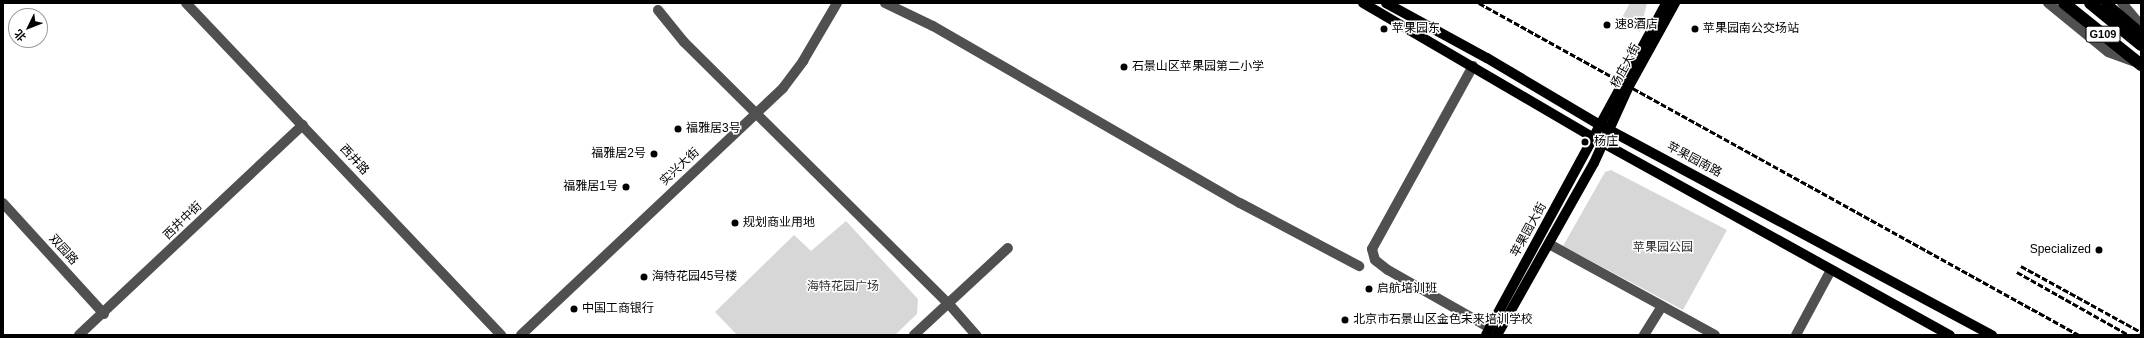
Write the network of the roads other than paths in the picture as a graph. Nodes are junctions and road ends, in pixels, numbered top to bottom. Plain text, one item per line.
1 (836, 3) edge
2 (885, 3) edge
3 (1363, 3) edge
4 (1386, 3) edge
5 (1662, 3) edge
6 (1666, 3) edge
7 (1675, 3) edge
8 (2048, 3) edge
9 (2064, 3) edge
10 (2070, 3) edge
11 (2090, 3) edge
12 (2106, 3) edge
13 (2122, 3) edge
14 (188, 4) edge
15 (658, 10) dead end
16 (1661, 14) junction
17 (2141, 26) edge
18 (2141, 32) edge
19 (2141, 45) edge
20 (2141, 64) edge
21 (1473, 66) junction
22 (756, 113) junction
23 (303, 125) junction
24 (1604, 127) junction
25 (1598, 140) junction
26 (3, 203) edge
27 (1549, 244) junction
28 (1008, 248) dead end
29 (1360, 266) dead end
30 (1831, 270) junction
31 (948, 303) junction
32 (1662, 306) junction
33 (104, 314) junction
34 (1491, 333) edge
35 (79, 335) edge
36 (501, 335) edge
37 (521, 335) edge
38 (914, 335) edge
39 (976, 335) edge
40 (1644, 335) edge
41 (1715, 335) edge
42 (1796, 335) edge
43 (1950, 335) edge
44 (1992, 335) edge

1 - 22 street, 实兴大街
2 - 29 street
3 - 21 main road
4 - 24 main road, 苹果园南路
5 - 16 street, 杨庄大街
6 - 16 main road, 杨庄大街
7 - 24 main road, 杨庄大街
8 - 20 street
9 - 20 highway, G109
10 - 20 main road
11 - 19 highway, G109
12 - 18 main road
13 - 17 street
14 - 23 street, 西井路
15 - 22 street
16 - 24 main road, 杨庄大街
21 - 25 main road
21 - 34 street
22 - 31 street
22 - 37 street, 实兴大街
23 - 33 street, 西井中街
23 - 36 street, 西井路
24 - 25 main road, 杨庄大街
24 - 44 main road, 苹果园南路
25 - 27 main road, 苹果园大街
25 - 30 main road
25 - 34 main road, 苹果园大街
26 - 33 street, 双园路
27 - 32 street
27 - 34 main road, 苹果园大街
28 - 31 street
30 - 42 street
30 - 43 main road
31 - 38 street
31 - 39 street
32 - 40 street
32 - 41 street
33 - 35 street, 西井中街

